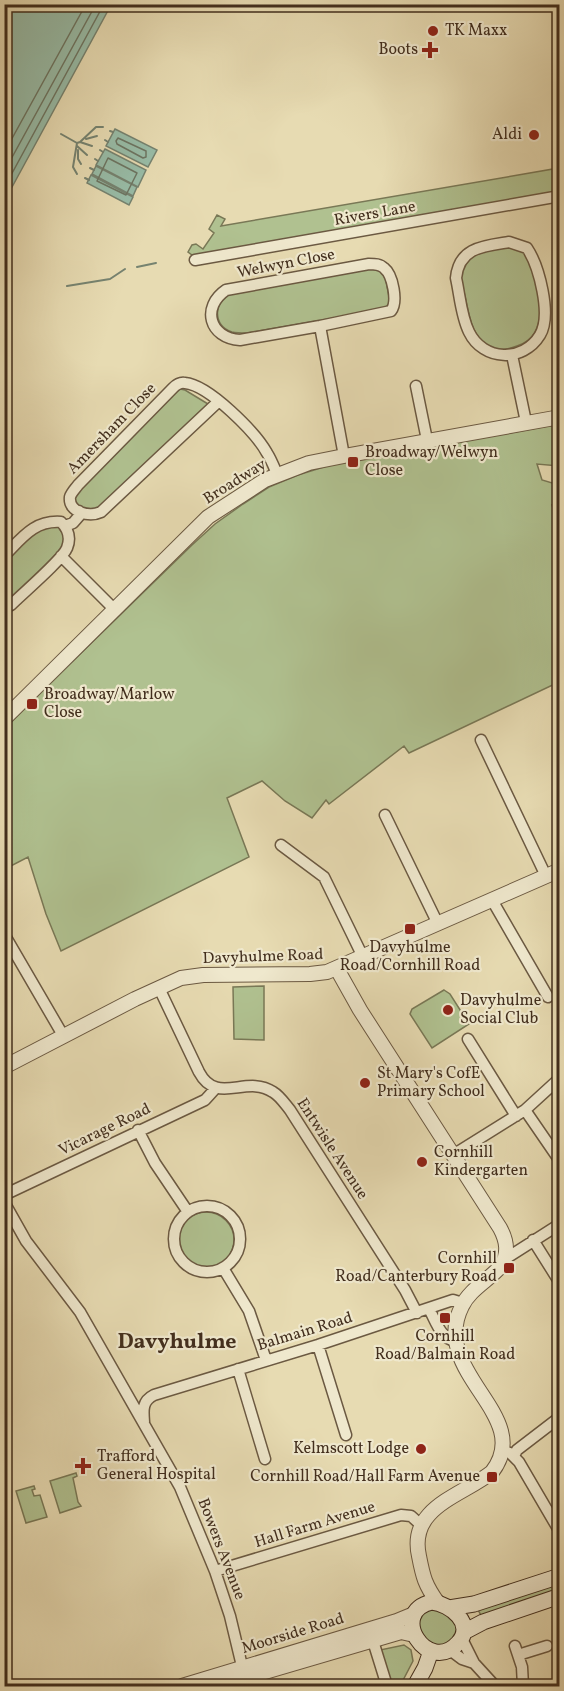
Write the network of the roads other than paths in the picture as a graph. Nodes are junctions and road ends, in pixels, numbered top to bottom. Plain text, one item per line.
1 (560, 196) edge
2 (195, 260) dead end
3 (320, 326) junction
4 (512, 355) junction
5 (416, 386) dead end
6 (219, 401) junction
7 (560, 417) edge
8 (526, 422) junction
9 (427, 440) junction
10 (344, 456) junction
11 (277, 474) junction
12 (70, 517) junction
13 (4, 555) edge
14 (61, 556) junction
15 (4, 608) edge
16 (115, 610) junction
17 (4, 719) edge
18 (482, 740) dead end
19 (385, 815) dead end
20 (281, 845) dead end
21 (560, 870) edge
22 (546, 876) junction
23 (492, 900) junction
24 (438, 924) junction
25 (6, 939) edge
26 (363, 957) junction
27 (337, 969) junction
28 (159, 988) junction
29 (548, 997) dead end
30 (64, 1037) junction
31 (468, 1039) dead end
32 (4, 1068) edge
33 (560, 1078) edge
34 (215, 1089) junction
35 (521, 1113) junction
36 (138, 1130) junction
37 (453, 1155) junction
38 (560, 1161) edge
39 (4, 1195) edge
40 (4, 1202) edge
41 (188, 1212) junction
42 (560, 1224) edge
43 (533, 1240) junction
44 (505, 1259) junction
45 (223, 1268) junction
46 (560, 1283) edge
47 (463, 1303) junction
48 (429, 1309) junction
49 (416, 1311) junction
50 (455, 1341) junction
51 (318, 1345) junction
52 (266, 1360) junction
53 (238, 1369) junction
54 (560, 1417) edge
55 (144, 1424) junction
56 (346, 1435) dead end
57 (512, 1456) junction
58 (265, 1459) dead end
59 (421, 1525) junction
60 (560, 1532) edge
61 (215, 1571) junction
62 (560, 1576) edge
63 (424, 1583) junction
64 (560, 1596) edge
65 (444, 1605) junction
66 (416, 1611) junction
67 (414, 1635) junction
68 (463, 1635) junction
69 (373, 1641) junction
70 (547, 1646) dead end
71 (450, 1650) junction
72 (430, 1651) junction
73 (474, 1663) junction
74 (231, 1680) edge
75 (182, 1686) edge
76 (387, 1686) edge
77 (415, 1686) edge
78 (495, 1686) edge
79 (523, 1686) edge

1 - 2 street, Rivers Lane
3 - 3 street, Welwyn Close
3 - 10 street
4 - 4 street
4 - 8 street
5 - 9 street
6 - 11 street, Amersham Close
6 - 12 street
6 - 12 street, Amersham Close
7 - 8 street, Broadway
8 - 9 street, Broadway
9 - 10 street, Broadway
10 - 11 street, Broadway
11 - 16 street, Broadway
12 - 13 street
12 - 14 street
14 - 15 street
14 - 16 street
16 - 17 street, Broadway
18 - 22 street
19 - 24 street
20 - 26 street
21 - 22 street, Davyhulme Road
22 - 23 street, Davyhulme Road
23 - 24 street, Davyhulme Road
23 - 29 street
24 - 26 street, Davyhulme Road
25 - 30 street
26 - 27 street, Davyhulme Road
27 - 28 street, Davyhulme Road
27 - 37 street
28 - 30 street, Davyhulme Road
28 - 34 street
30 - 32 street, Davyhulme Road
31 - 35 street
33 - 35 street
34 - 36 street, Vicarage Road
34 - 49 street, Entwisle Avenue
35 - 37 street
35 - 38 street
36 - 39 street, Vicarage Road
36 - 41 street
37 - 44 street
40 - 55 street, Bowers Avenue
41 - 45 street
41 - 45 street
42 - 43 street
43 - 44 street
43 - 46 street
44 - 47 street
45 - 52 street
47 - 48 street, Balmain Road
47 - 50 street
48 - 49 street, Balmain Road
48 - 50 street
49 - 51 street, Balmain Road
50 - 57 street
51 - 52 street, Balmain Road
51 - 56 street
52 - 53 street, Balmain Road
53 - 55 street, Balmain Road
53 - 58 street
54 - 57 street
55 - 61 street, Bowers Avenue
57 - 59 street
57 - 60 street
59 - 61 street, Hall Farm Avenue
59 - 63 street
61 - 74 street, Bowers Avenue
62 - 65 main road
63 - 65 street
63 - 66 street
64 - 68 main road
65 - 66 main road
65 - 68 main road
66 - 67 main road
66 - 74 street, Moorside Road
67 - 69 street, Moorside Road
67 - 72 main road
68 - 71 main road
68 - 73 street
69 - 74 street, Moorside Road
69 - 76 street
70 - 79 street
71 - 72 main road
71 - 73 street
72 - 77 main road
73 - 78 street
74 - 75 street, Moorside Road

